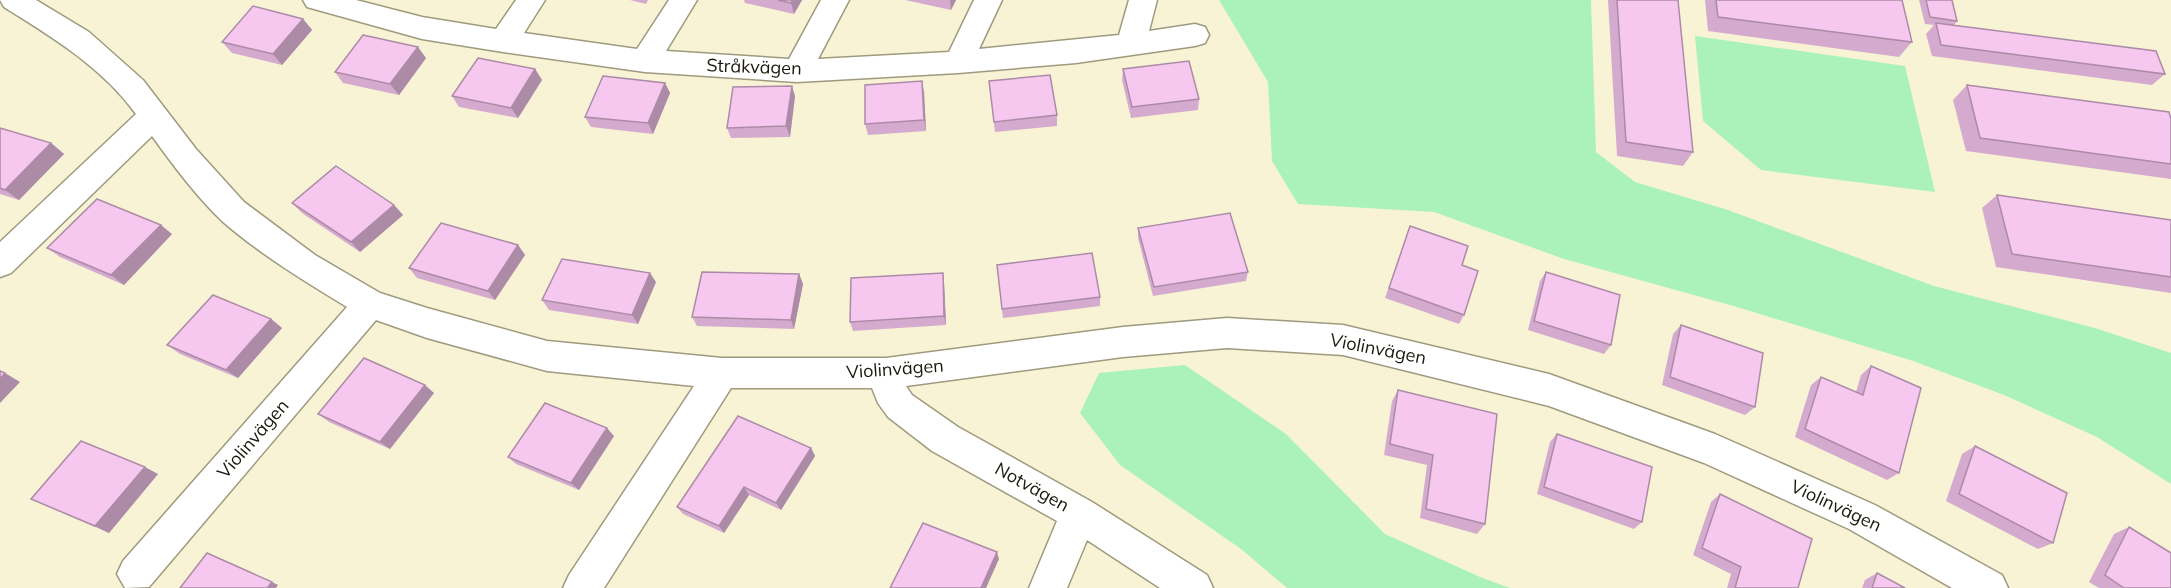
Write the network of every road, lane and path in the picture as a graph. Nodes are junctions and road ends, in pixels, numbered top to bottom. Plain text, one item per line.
1 (317, 0) edge
2 (531, 0) edge
3 (683, 0) edge
4 (835, 0) edge
5 (988, 0) edge
6 (1143, 0) edge
7 (28, 3) edge
8 (365, 6) edge
9 (1195, 35) dead end
10 (503, 41) junction
11 (1131, 44) junction
12 (645, 62) junction
13 (958, 62) junction
14 (797, 70) junction
15 (154, 115) junction
16 (0, 263) edge
17 (370, 304) junction
18 (722, 373) junction
19 (886, 373) junction
20 (1079, 514) junction
21 (136, 574) dead end
22 (582, 588) edge
23 (1048, 588) edge
24 (1194, 588) edge
25 (1989, 588) edge

1 - 8 street, Stråkvägen
2 - 10 street
3 - 12 street
4 - 14 street
5 - 13 street
6 - 11 street
7 - 15 street, Violinvägen
8 - 10 street, Stråkvägen
9 - 11 street, Stråkvägen
10 - 12 street, Stråkvägen
11 - 13 street, Stråkvägen
12 - 14 street, Stråkvägen
13 - 14 street, Stråkvägen
15 - 16 street
15 - 17 street, Violinvägen
17 - 18 street, Violinvägen
17 - 21 street, Violinvägen
18 - 19 street, Violinvägen
18 - 22 street
19 - 20 street, Notvägen
19 - 25 street, Violinvägen
20 - 23 street
20 - 24 street, Notvägen

